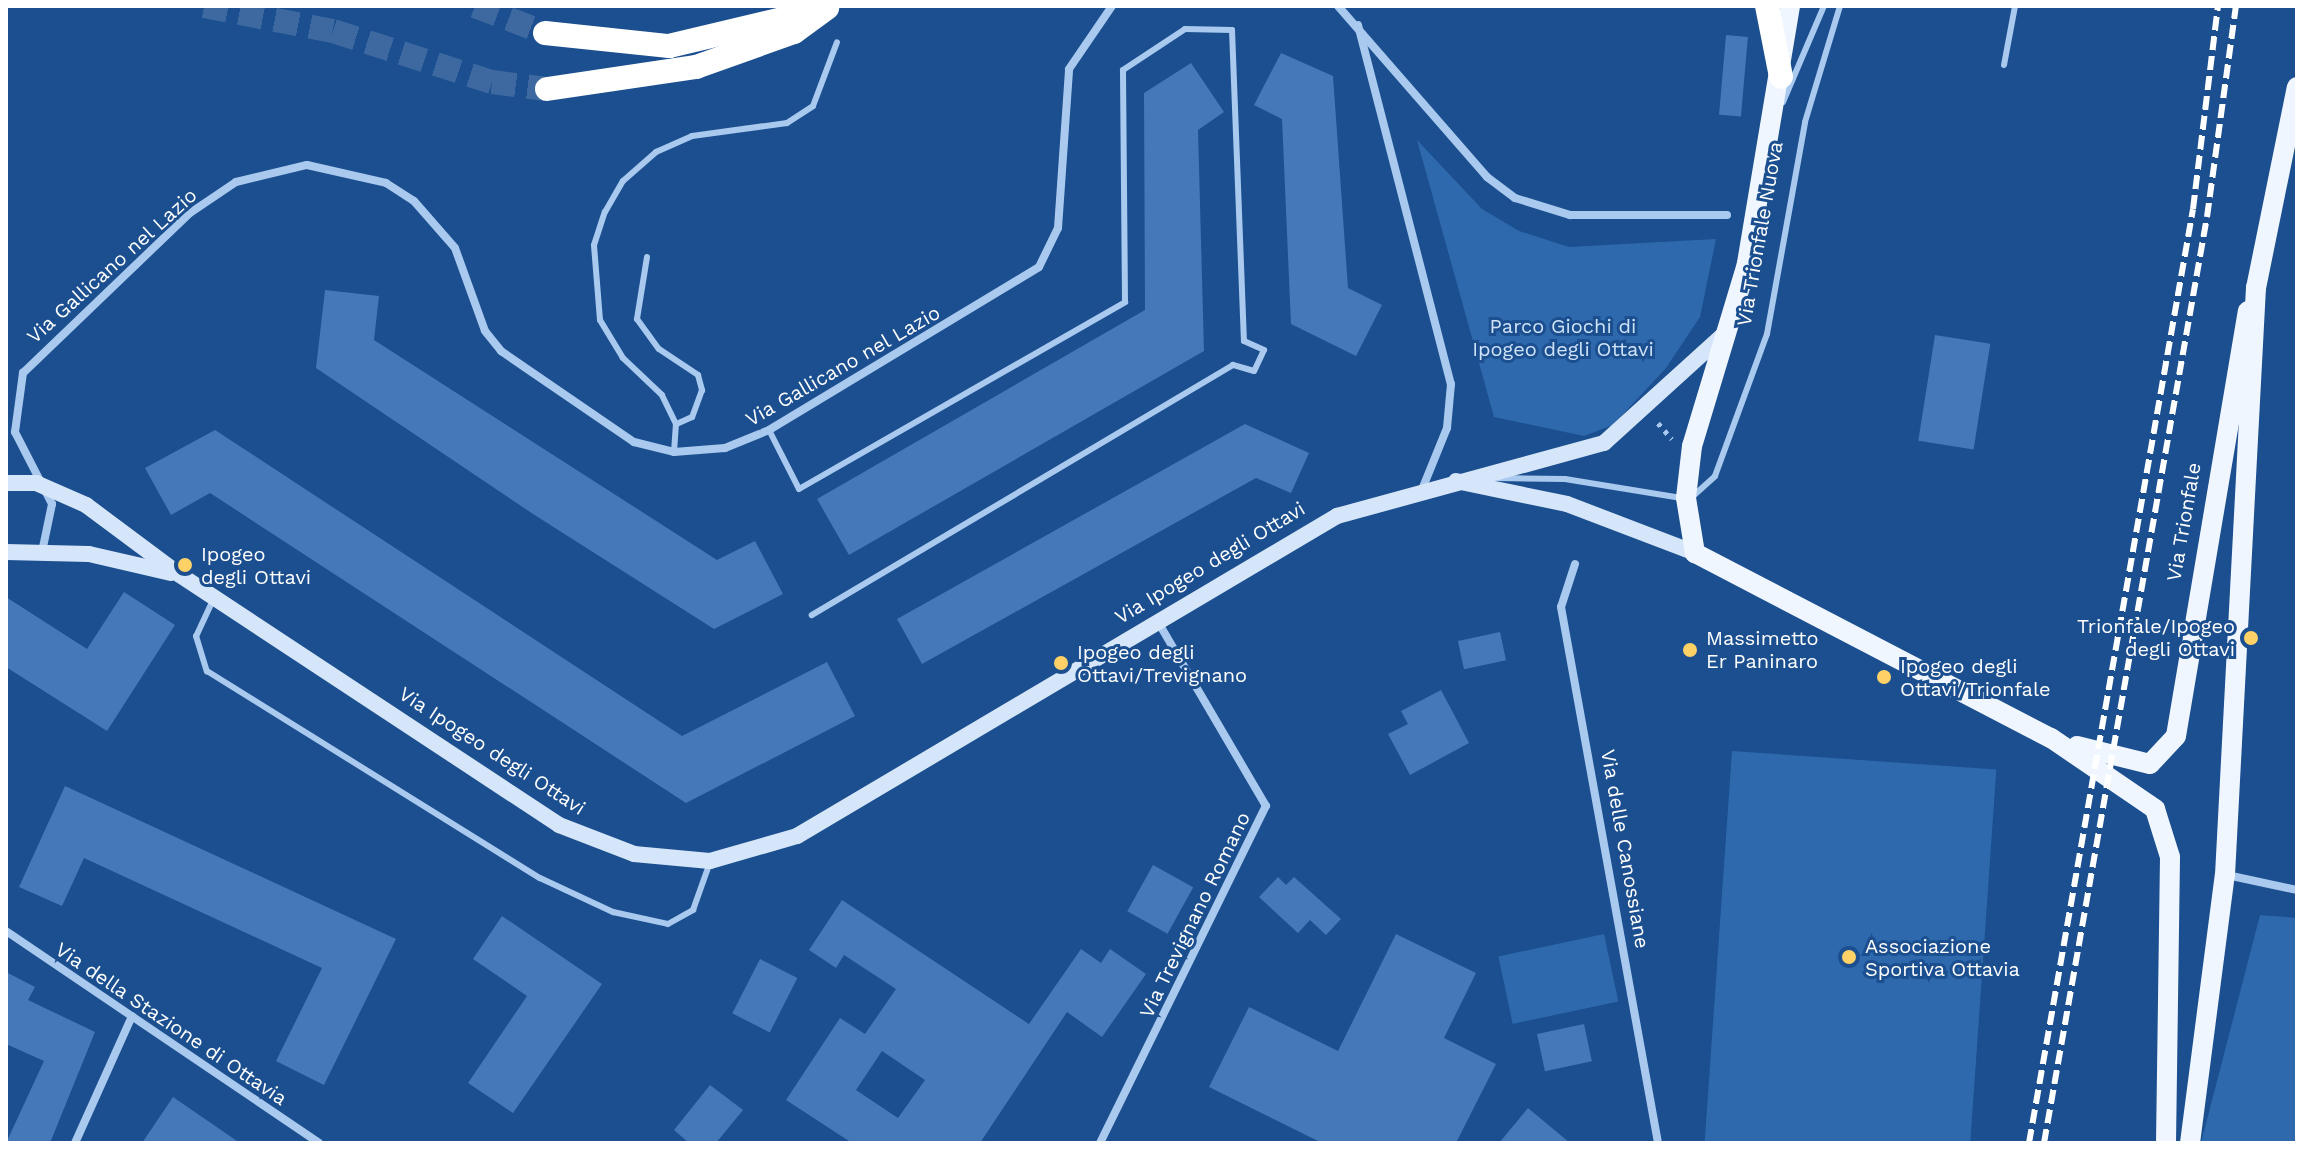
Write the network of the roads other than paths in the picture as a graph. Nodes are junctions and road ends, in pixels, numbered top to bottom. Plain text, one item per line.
1 (1112, 6) edge
2 (1338, 6) edge
3 (1767, 6) edge
4 (1790, 6) edge
5 (1824, 6) edge
6 (1840, 6) edge
7 (2015, 6) edge
8 (830, 7) edge
9 (1358, 25) junction
10 (545, 33) tunnel mouth
11 (837, 42) dead end
12 (2004, 65) dead end
13 (1781, 77) junction
14 (2297, 87) edge
15 (547, 89) tunnel mouth
16 (1771, 135) junction
17 (1727, 215) dead end
18 (647, 257) dead end
19 (2256, 288) junction
20 (1724, 334) junction
21 (676, 424) junction
22 (769, 430) junction
23 (674, 452) junction
24 (1451, 480) junction
25 (6, 483) edge
26 (44, 485) junction
27 (1423, 487) junction
28 (1686, 498) junction
29 (6, 552) edge
30 (41, 553) junction
31 (1695, 553) junction
32 (1575, 564) dead end
33 (180, 575) junction
34 (214, 597) junction
35 (812, 615) dead end
36 (1157, 622) junction
37 (2051, 738) junction
38 (710, 861) junction
39 (2225, 875) junction
40 (2297, 890) edge
41 (6, 931) edge
42 (132, 1016) junction
43 (75, 1143) edge
44 (319, 1143) edge
45 (1100, 1143) edge
46 (1658, 1143) edge
47 (2166, 1143) edge
48 (2190, 1143) edge

1 - 22 street, Via Gallicano nel Lazio
2 - 9 street
3 - 13 highway
4 - 13 main road, Via Trionfale Nuova
5 - 16 lane
6 - 28 lane, Via Trionfale Nuova
7 - 12 lane
8 - 10 highway
8 - 15 highway
9 - 17 street
9 - 27 street
11 - 21 lane
13 - 16 main road, Via Trionfale Nuova
14 - 19 main road, Via Trionfale
16 - 20 main road, Via Trionfale Nuova
18 - 21 lane
19 - 37 main road, Via Trionfale
19 - 39 main road, Via Trionfale
20 - 24 street, Via Trionfale Nuova
20 - 28 main road, Via Trionfale Nuova
21 - 23 lane
22 - 23 street, Via Gallicano nel Lazio
22 - 35 lane
23 - 26 street, Via Gallicano nel Lazio
24 - 27 street, Via Ipogeo degli Ottavi
24 - 28 lane
24 - 31 street, Via Ipogeo degli Ottavi
25 - 26 street, Via Ipogeo degli Ottavi
26 - 30 street
26 - 33 street, Via Ipogeo degli Ottavi
27 - 36 street, Via Ipogeo degli Ottavi
28 - 31 main road, Via Trionfale Nuova
29 - 30 street, Via Ipogeo degli Ottavi
30 - 33 street, Via Ipogeo degli Ottavi
31 - 37 main road, Via Ipogeo degli Ottavi
32 - 46 street, Via delle Canossiane
33 - 34 street, Via Ipogeo degli Ottavi
34 - 38 street, Via Ipogeo degli Ottavi
34 - 38 lane
36 - 38 street, Via Ipogeo degli Ottavi
36 - 45 street, Via Trevignano Romano
37 - 47 main road
39 - 40 street
39 - 48 main road, Via Trionfale
41 - 42 street, Via della Stazione di Ottavia
42 - 43 street
42 - 44 street, Via della Stazione di Ottavia

